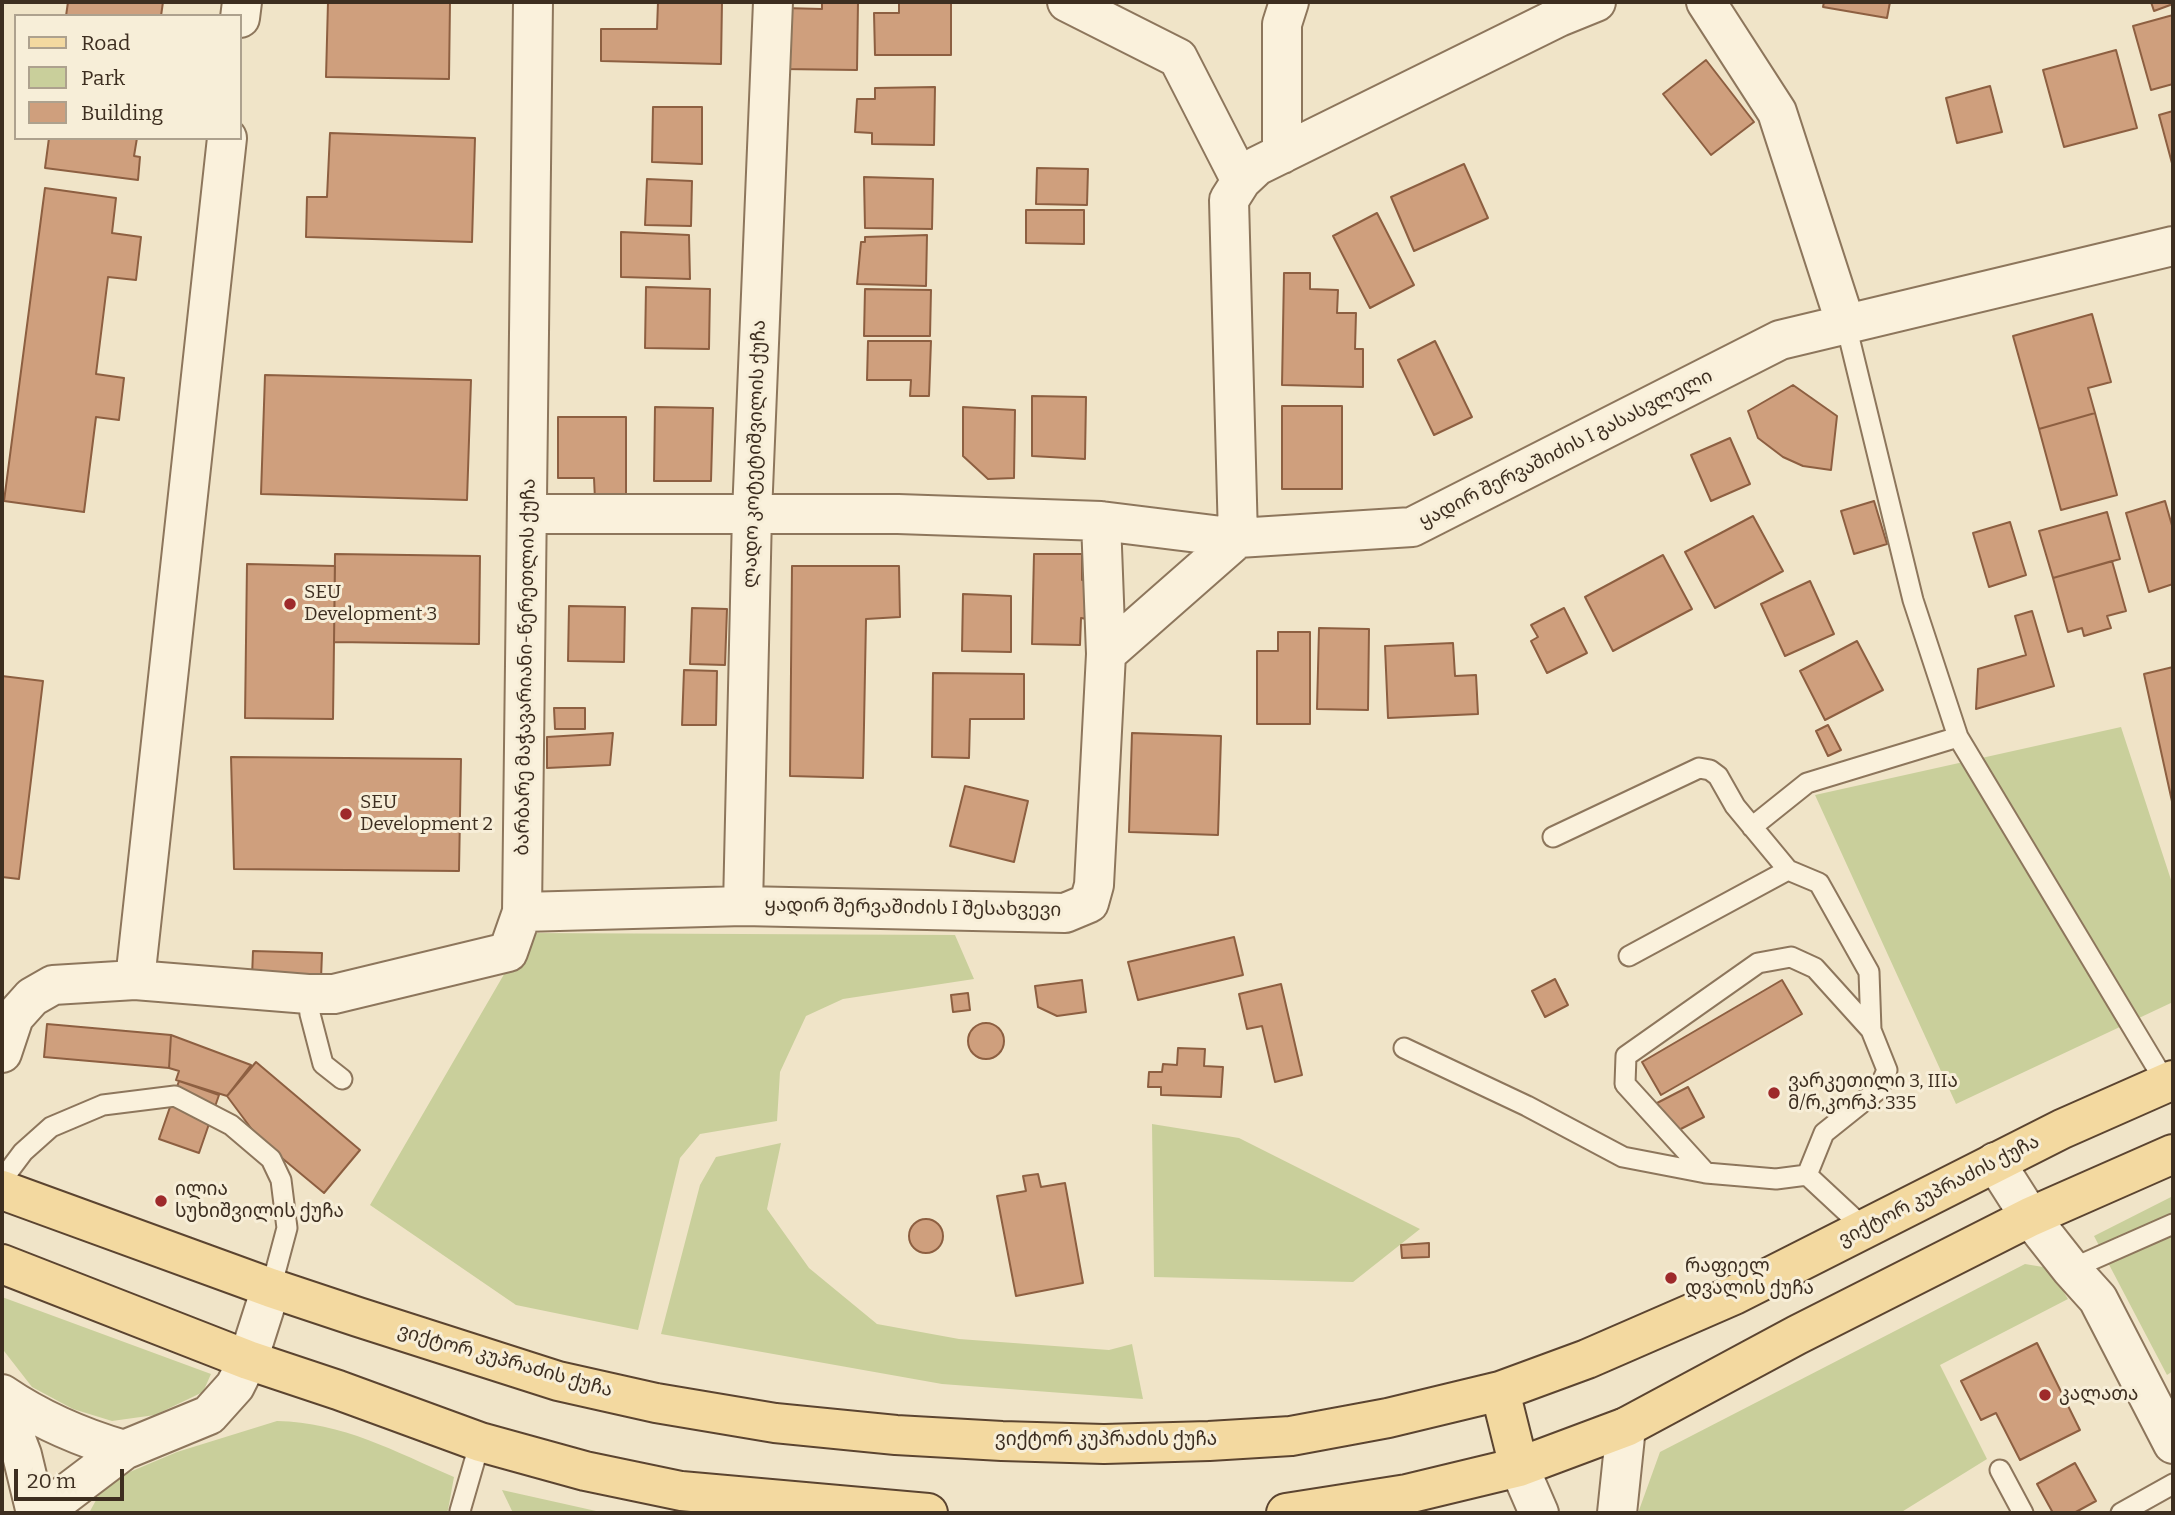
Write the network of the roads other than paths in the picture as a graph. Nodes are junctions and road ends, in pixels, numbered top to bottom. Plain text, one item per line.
1 (533, 2) edge
2 (773, 2) edge
3 (1068, 2) edge
4 (1289, 2) edge
5 (1596, 2) edge
6 (1706, 2) edge
7 (227, 140) edge
8 (1282, 154) junction
9 (1241, 181) junction
10 (2173, 246) edge
11 (1846, 326) junction
12 (528, 514) junction
13 (752, 514) junction
14 (1101, 522) junction
15 (1238, 538) junction
16 (1106, 654) junction
17 (1958, 737) junction
18 (1752, 827) junction
19 (1553, 837) dead end
20 (1788, 870) junction
21 (743, 906) junction
22 (522, 912) junction
23 (1629, 956) dead end
24 (135, 979) junction
25 (308, 995) junction
26 (1871, 1030) junction
27 (1404, 1048) dead end
28 (2, 1053) edge
29 (342, 1079) dead end
30 (2170, 1081) edge
31 (2173, 1154) edge
32 (1995, 1162) junction
33 (1706, 1173) junction
34 (1807, 1175) junction
35 (2, 1180) edge
36 (2, 1190) edge
37 (2030, 1217) junction
38 (2173, 1224) edge
39 (1864, 1228) junction
40 (2, 1264) edge
41 (2071, 1269) junction
42 (271, 1288) junction
43 (248, 1360) junction
44 (1500, 1391) junction
45 (2, 1394) edge
46 (2, 1402) edge
47 (1626, 1427) junction
48 (480, 1442) junction
49 (2173, 1444) edge
50 (124, 1450) junction
51 (1519, 1467) junction
52 (2000, 1470) dead end
53 (2173, 1484) edge
54 (680, 1502) edge
55 (885, 1512) edge
56 (39, 1513) edge
57 (461, 1513) edge
58 (928, 1513) edge
59 (1286, 1513) edge
60 (1539, 1513) edge
61 (1617, 1513) edge
62 (2023, 1513) edge
63 (2121, 1513) edge

1 - 12 street, ბარბარე მაჭავარიანი-წერეთლის ქუჩა
2 - 13 street, ლადო კოტეტიშვილის ქუჩა
3 - 9 street
4 - 8 street
5 - 8 street
6 - 11 street
7 - 24 street
8 - 9 street
9 - 15 street
10 - 11 street, ყადირ შერვაშიძის I გასასვლელი
11 - 15 street, ყადირ შერვაშიძის I გასასვლელი
11 - 17 lane
12 - 13 street
12 - 22 street, ბარბარე მაჭავარიანი-წერეთლის ქუჩა
13 - 14 street
13 - 21 street, ლადო კოტეტიშვილის ქუჩა
14 - 15 street
14 - 16 street, ყადირ შერვაშიძის I შესახვევი
15 - 16 street
16 - 21 street, ყადირ შერვაშიძის I შესახვევი
17 - 18 lane
17 - 30 lane
18 - 19 lane
18 - 20 lane
20 - 23 lane
20 - 26 lane
21 - 22 street, ყადირ შერვაშიძის I შესახვევი
22 - 25 street, ბარბარე მაჭავარიანი-წერეთლის ქუჩა
24 - 25 street, ბარბარე მაჭავარიანი-წერეთლის ქუჩა
24 - 28 street, ბარბარე მაჭავარიანი-წერეთლის ქუჩა
25 - 29 lane
26 - 33 lane
26 - 34 lane
27 - 33 lane
30 - 32 main road, ვიქტორ კუპრაძის ქუჩა
31 - 37 main road
32 - 37 street
32 - 39 main road, ვიქტორ კუპრაძის ქუჩა
33 - 34 lane
34 - 39 lane
35 - 42 lane
36 - 42 main road, ვიქტორ კუპრაძის ქუჩა
37 - 41 street
37 - 47 main road
38 - 41 lane
39 - 44 main road, ვიქტორ კუპრაძის ქუჩა
40 - 43 main road
41 - 49 street
42 - 43 street
42 - 44 main road, ვიქტორ კუპრაძის ქუჩა
43 - 48 main road
43 - 50 street
44 - 51 main road
45 - 50 street
46 - 56 street
47 - 51 main road
47 - 61 street
48 - 54 main road
48 - 57 lane
50 - 56 street
51 - 59 main road
51 - 60 street
52 - 62 lane
53 - 63 lane
54 - 55 main road
55 - 58 main road

